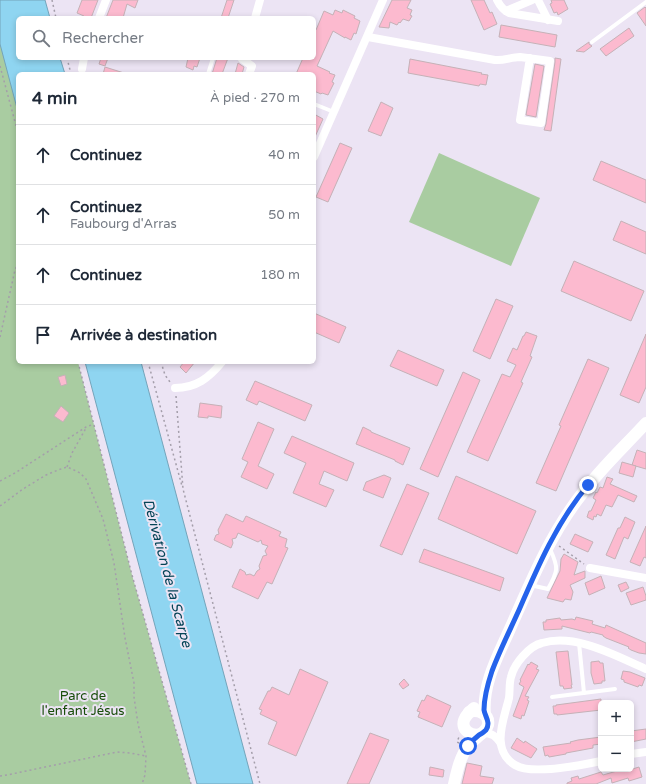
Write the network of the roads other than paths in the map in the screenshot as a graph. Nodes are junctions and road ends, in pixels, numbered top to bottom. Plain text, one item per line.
1 (106, 0) edge
2 (260, 0) edge
3 (382, 0) edge
4 (497, 0) edge
5 (532, 0) edge
6 (538, 0) edge
7 (646, 2) edge
8 (506, 11) junction
9 (100, 16) edge
10 (256, 16) edge
11 (548, 20) junction
12 (558, 21) dead end
13 (368, 37) junction
14 (592, 42) dead end
15 (530, 58) junction
16 (84, 60) edge
17 (212, 60) edge
18 (243, 60) edge
19 (82, 70) dead end
20 (209, 72) edge
21 (250, 72) edge
22 (316, 105) edge
23 (334, 113) junction
24 (316, 153) edge
25 (220, 364) edge
26 (175, 388) road end
27 (646, 423) edge
28 (550, 543) junction
29 (590, 568) road end
30 (646, 578) edge
31 (530, 585) junction
32 (579, 642) junction
33 (495, 664) junction
34 (646, 669) edge
35 (615, 689) dead end
36 (584, 693) junction
37 (552, 697) dead end
38 (469, 712) junction
39 (504, 714) junction
40 (486, 717) junction
41 (465, 729) junction
42 (482, 734) junction
43 (501, 745) junction
44 (646, 752) edge
45 (634, 754) edge
46 (598, 762) edge
47 (448, 784) edge
48 (454, 784) edge

1 - 9 street
2 - 10 street
3 - 13 street
4 - 8 street
5 - 8 street
6 - 11 street
7 - 14 lane
8 - 11 street
11 - 12 street
13 - 15 street
13 - 23 street
15 - 15 street
16 - 19 street
17 - 20 lane
18 - 21 street
22 - 23 lane
23 - 24 street
25 - 26 street
27 - 28 main road
28 - 31 main road
28 - 31 lane
29 - 30 street
31 - 33 main road
32 - 34 street
32 - 36 lane
32 - 39 street
33 - 38 main road
33 - 40 main road
35 - 36 lane
36 - 37 lane
38 - 40 main road
38 - 41 main road
39 - 40 street
39 - 43 street
40 - 42 main road
41 - 42 main road
41 - 47 main road
42 - 43 street
42 - 48 main road
43 - 46 street
44 - 45 street

